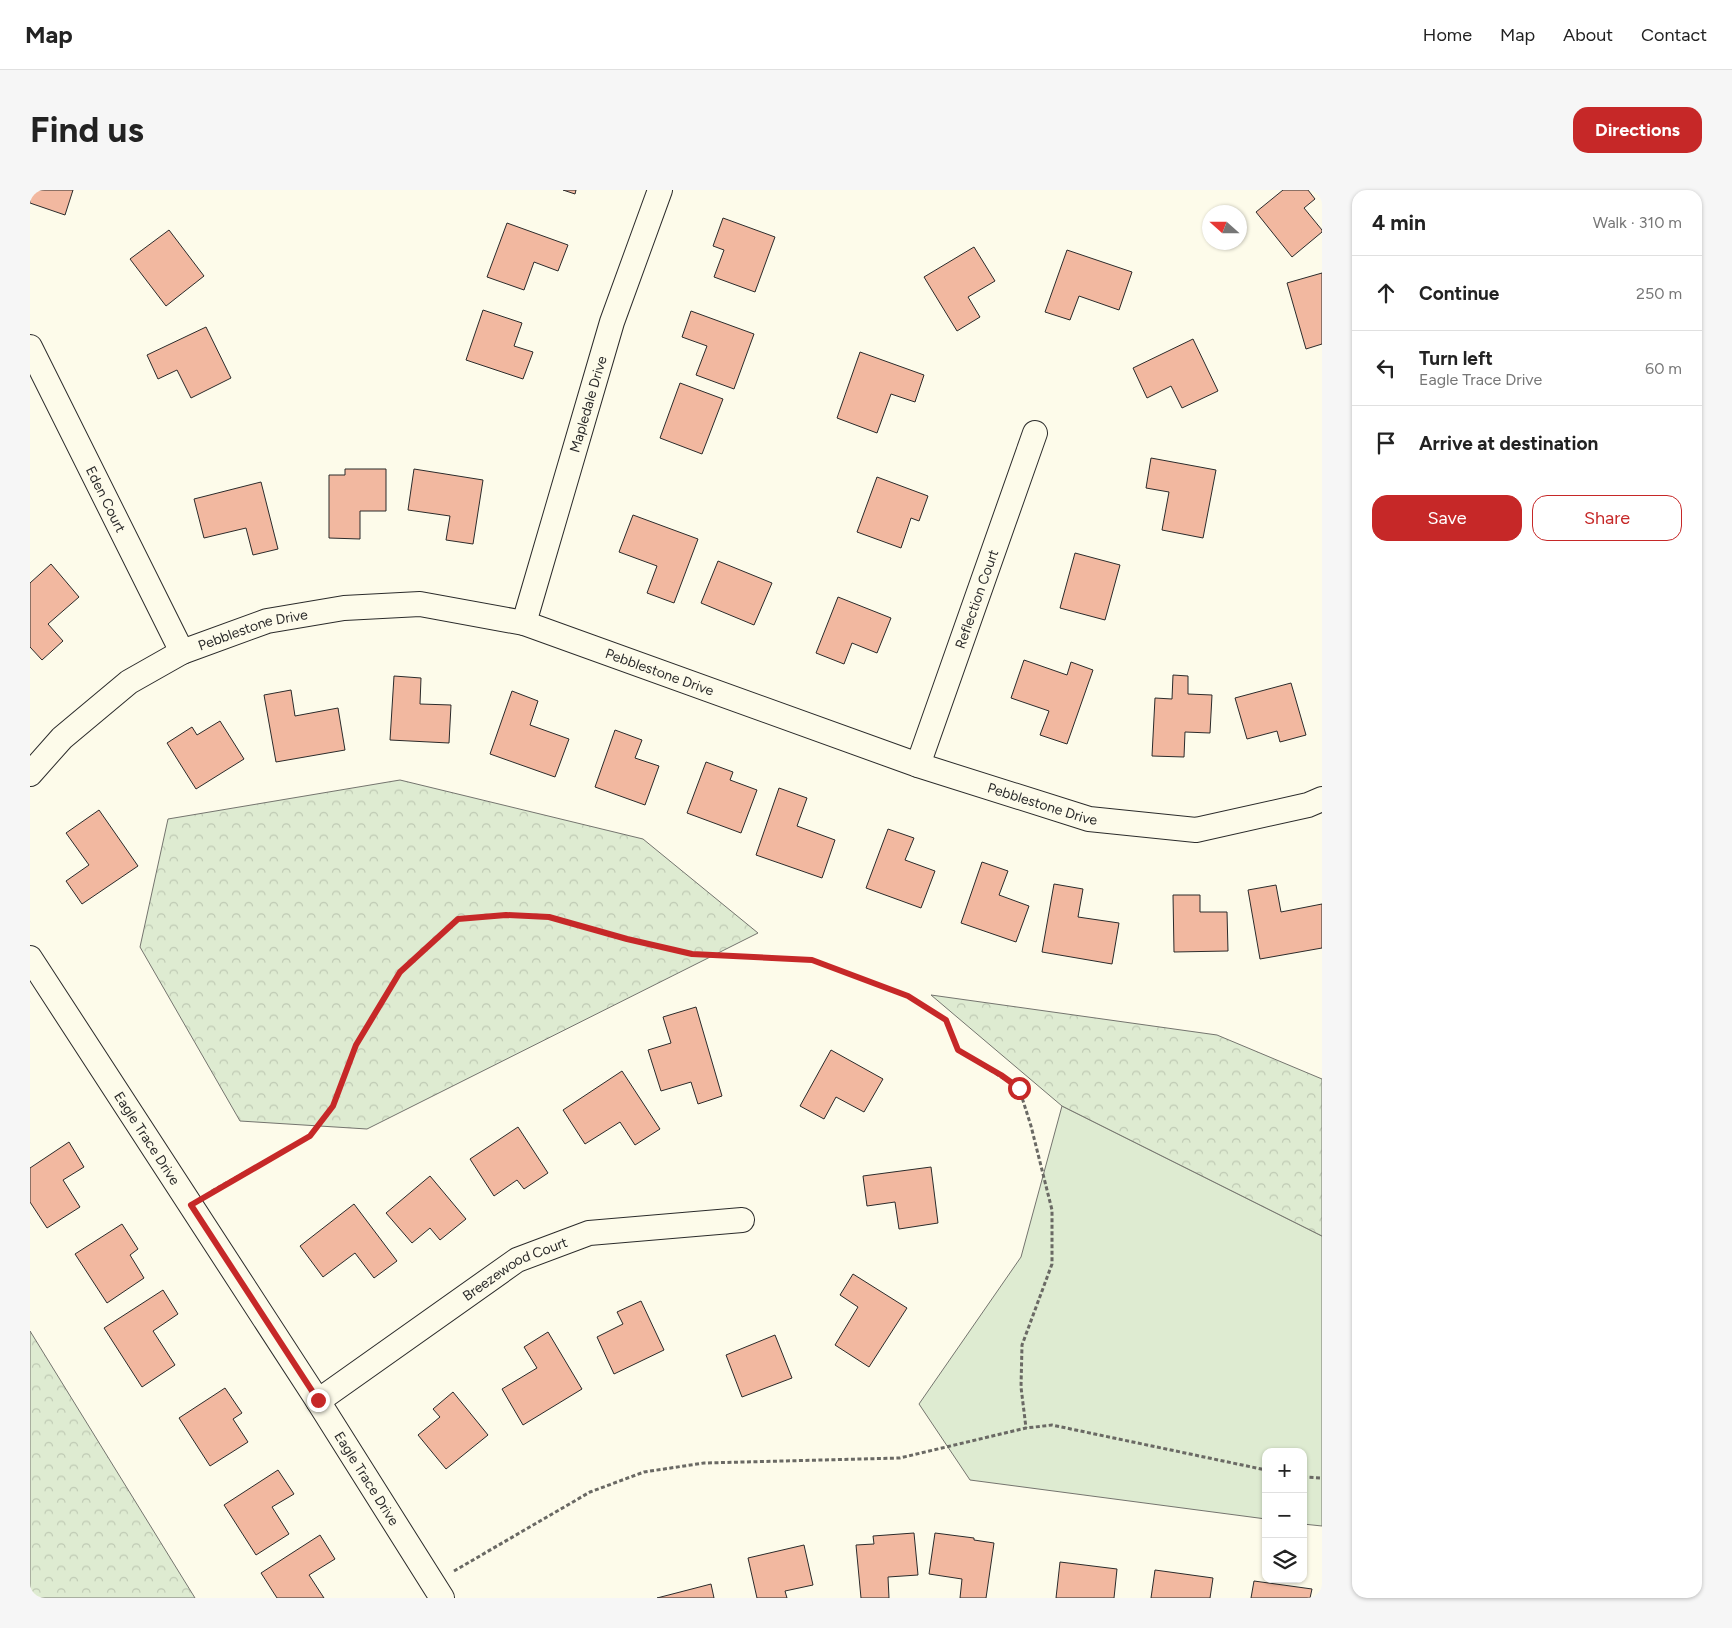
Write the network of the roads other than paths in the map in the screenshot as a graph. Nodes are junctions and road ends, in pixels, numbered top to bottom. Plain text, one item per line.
1 (660, 190) edge
2 (30, 347) edge
3 (1035, 433) dead end
4 (524, 623) junction
5 (182, 652) junction
6 (918, 764) junction
7 (30, 774) edge
8 (1322, 799) edge
9 (30, 958) edge
10 (742, 1220) dead end
11 (318, 1400) junction
12 (438, 1590) edge

1 - 4 street, Mapledale Drive
2 - 5 street, Eden Court
3 - 6 street, Reflection Court
4 - 5 street, Pebblestone Drive
4 - 6 street, Pebblestone Drive
5 - 7 street, Pebblestone Drive
6 - 8 street, Pebblestone Drive
9 - 11 street, Eagle Trace Drive
10 - 11 street, Breezewood Court
11 - 12 street, Eagle Trace Drive

